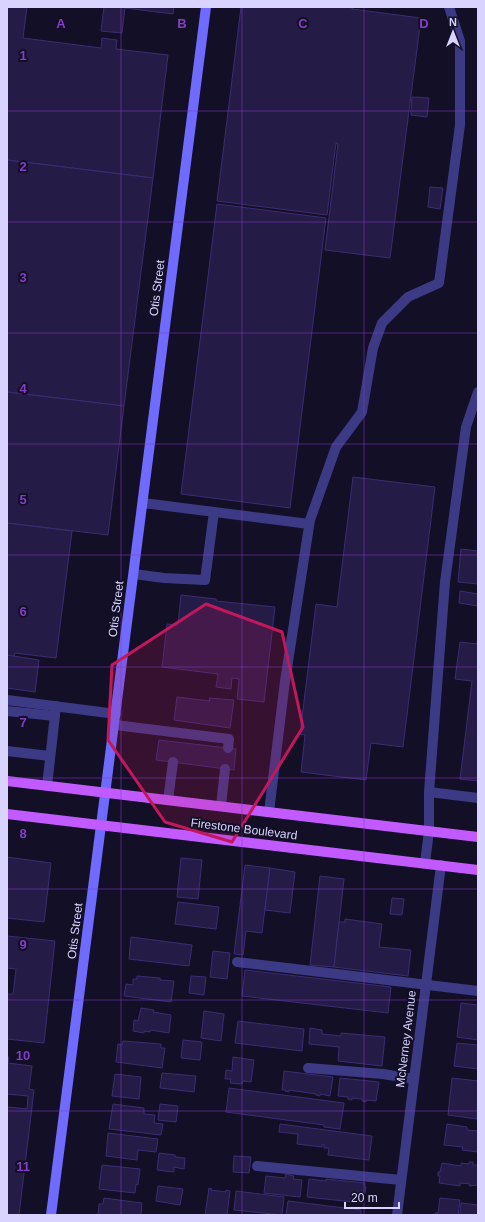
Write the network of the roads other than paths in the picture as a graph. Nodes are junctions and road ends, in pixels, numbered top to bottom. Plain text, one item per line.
1 (206, 7) edge
2 (449, 7) edge
3 (478, 392) edge
4 (143, 503) junction
5 (214, 512) junction
6 (309, 524) junction
7 (134, 574) junction
8 (7, 700) edge
9 (7, 711) edge
10 (55, 711) junction
11 (116, 714) junction
12 (115, 726) junction
13 (228, 748) dead end
14 (7, 751) edge
15 (50, 756) junction
16 (173, 762) dead end
17 (226, 769) dead end
18 (7, 781) edge
19 (47, 786) junction
20 (429, 792) junction
21 (106, 793) junction
22 (478, 798) edge
23 (168, 800) junction
24 (221, 806) junction
25 (269, 812) junction
26 (7, 814) edge
27 (102, 825) junction
28 (429, 831) junction
29 (478, 837) edge
30 (425, 863) junction
31 (441, 865) junction
32 (478, 870) edge
33 (237, 962) dead end
34 (426, 984) junction
35 (478, 991) edge
36 (308, 1068) dead end
37 (414, 1078) junction
38 (257, 1166) dead end
39 (401, 1180) junction
40 (51, 1215) edge
41 (397, 1215) edge

1 - 4 main road, Otis Street
2 - 6 street
3 - 20 street
4 - 5 street
4 - 7 main road, Otis Street
5 - 6 street
5 - 7 street
6 - 25 street
7 - 11 main road, Otis Street
8 - 10 street
9 - 10 street
10 - 11 street
10 - 15 street
11 - 12 main road, Otis Street
12 - 13 street
12 - 21 main road, Otis Street
14 - 15 street
15 - 19 street
16 - 23 street
17 - 24 street
18 - 19 main road, Firestone Boulevard
19 - 21 main road, Firestone Boulevard
20 - 22 street
20 - 28 street
21 - 23 main road, Firestone Boulevard
21 - 27 main road, Otis Street
23 - 24 main road, Firestone Boulevard
24 - 25 main road, Firestone Boulevard
25 - 28 main road, Firestone Boulevard
26 - 27 main road, Firestone Boulevard
27 - 30 main road, Firestone Boulevard
27 - 40 main road, Otis Street
28 - 29 main road, Firestone Boulevard
28 - 30 street
30 - 31 main road, Firestone Boulevard
31 - 32 main road, Firestone Boulevard
31 - 34 street, McNerney Avenue
33 - 34 street
34 - 35 street
34 - 37 street, McNerney Avenue
36 - 37 street
37 - 39 street, McNerney Avenue
38 - 39 street
39 - 41 street, McNerney Avenue

